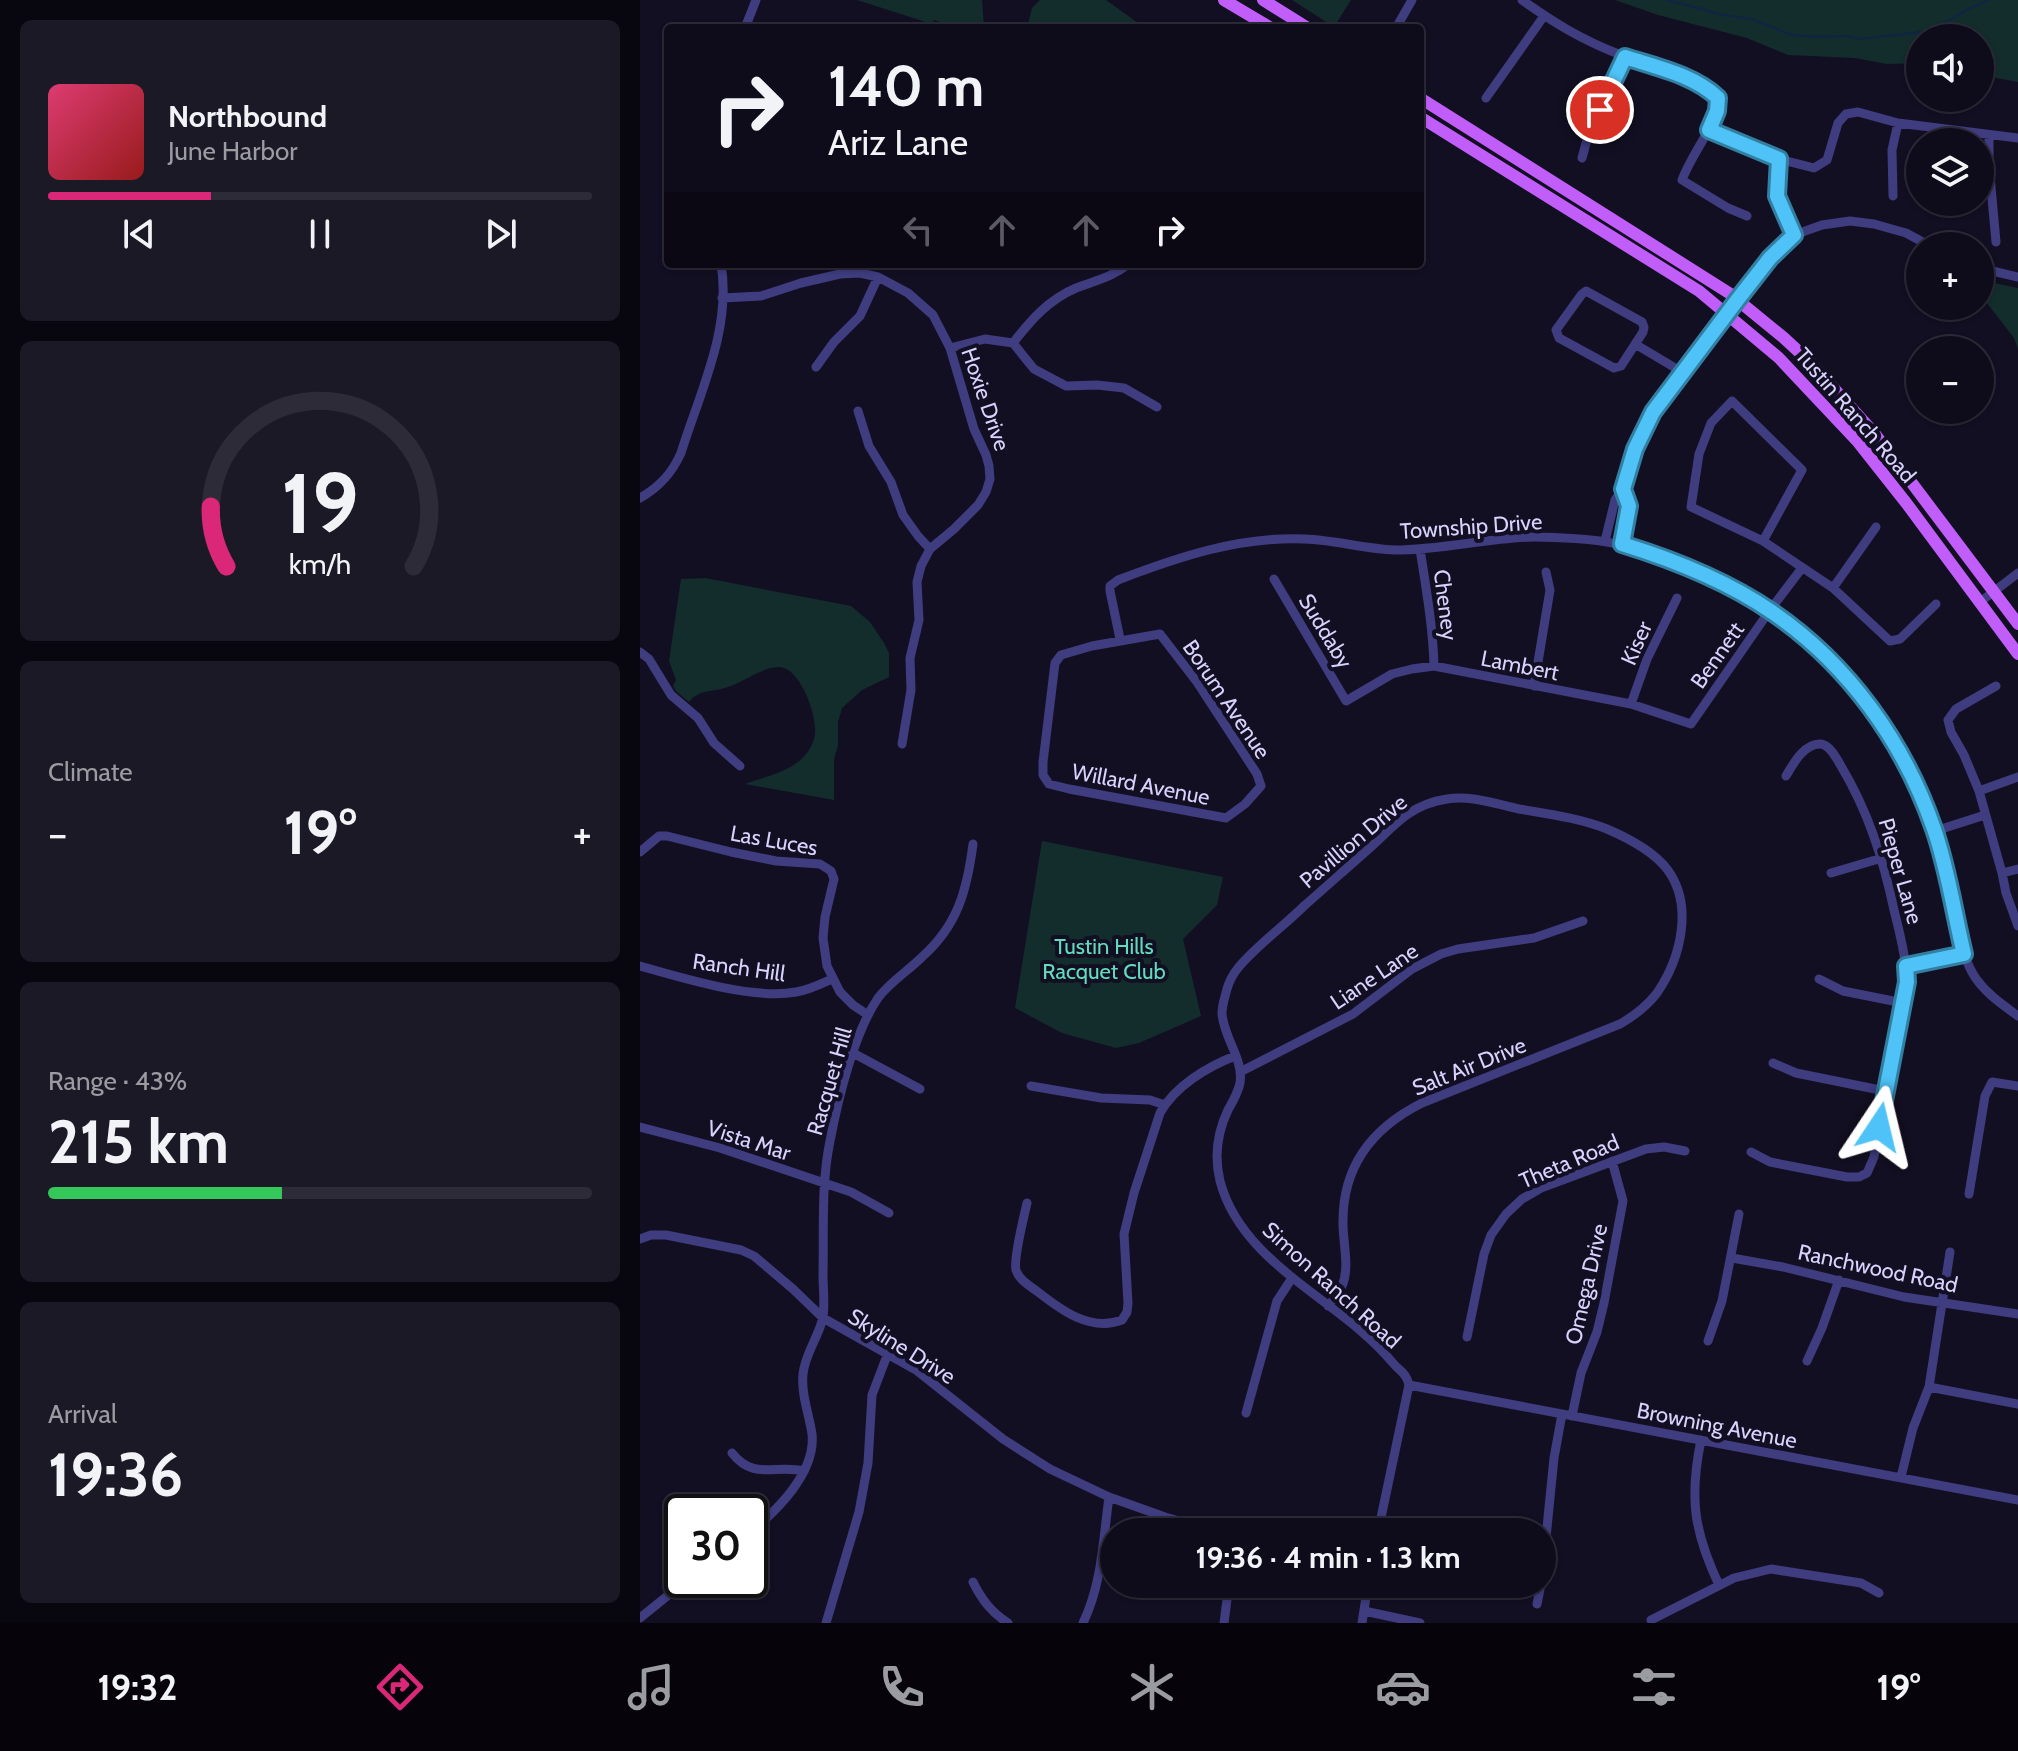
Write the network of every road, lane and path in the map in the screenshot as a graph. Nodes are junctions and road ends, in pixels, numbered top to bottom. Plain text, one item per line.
1 (756, 0) edge
2 (1224, 0) edge
3 (1263, 0) edge
4 (1412, 0) edge
5 (1522, 0) edge
6 (1544, 16) junction
7 (747, 24) edge
8 (1264, 24) edge
9 (1302, 24) edge
10 (1398, 24) edge
11 (1625, 57) junction
12 (1486, 98) dead end
13 (1424, 101) edge
14 (1424, 119) edge
15 (1898, 123) junction
16 (1936, 128) edge
17 (1709, 130) junction
18 (1994, 136) edge
19 (2018, 138) edge
20 (1582, 158) dead end
21 (1779, 159) junction
22 (1893, 196) dead end
23 (1747, 216) dead end
24 (1994, 216) edge
25 (1906, 233) edge
26 (1794, 235) junction
27 (1996, 242) dead end
28 (716, 268) edge
29 (722, 268) edge
30 (1122, 268) edge
31 (1994, 271) edge
32 (878, 277) junction
33 (2018, 277) edge
34 (722, 298) junction
35 (1738, 299) junction
36 (1727, 313) junction
37 (1013, 343) junction
38 (1635, 344) junction
39 (950, 348) junction
40 (816, 367) dead end
41 (1682, 372) junction
42 (1157, 407) dead end
43 (858, 411) dead end
44 (1623, 489) junction
45 (640, 498) edge
46 (1876, 527) dead end
47 (1605, 541) junction
48 (1763, 541) junction
49 (1622, 544) junction
50 (930, 549) junction
51 (1420, 549) junction
52 (1802, 568) junction
53 (1546, 572) dead end
54 (2018, 573) edge
55 (1274, 579) dead end
56 (1833, 588) junction
57 (1994, 591) junction
58 (1677, 598) dead end
59 (1980, 602) junction
60 (1936, 604) dead end
61 (1770, 610) junction
62 (2018, 624) edge
63 (1120, 639) junction
64 (640, 652) edge
65 (2018, 654) edge
66 (1434, 666) junction
67 (1534, 686) junction
68 (1996, 686) dead end
69 (1346, 701) joint
70 (1631, 704) junction
71 (1691, 724) joint
72 (902, 744) dead end
73 (740, 766) dead end
74 (1786, 776) dead end
75 (2018, 777) edge
76 (1979, 791) junction
77 (1985, 815) junction
78 (1226, 818) joint
79 (1935, 831) junction
80 (973, 844) dead end
81 (640, 852) edge
82 (1882, 858) junction
83 (2018, 869) edge
84 (1831, 873) dead end
85 (2002, 873) junction
86 (1682, 905) joint
87 (1583, 921) dead end
88 (2018, 926) edge
89 (1964, 954) junction
90 (640, 966) edge
91 (1906, 966) junction
92 (832, 979) junction
93 (1819, 979) dead end
94 (1903, 1003) junction
95 (868, 1015) junction
96 (2018, 1016) edge
97 (853, 1053) junction
98 (1235, 1056) junction
99 (1773, 1063) dead end
100 (1240, 1072) junction
101 (1031, 1086) dead end
102 (2018, 1086) edge
103 (920, 1089) dead end
104 (1885, 1091) junction
105 (1165, 1105) junction
106 (640, 1127) edge
107 (1685, 1151) dead end
108 (1751, 1152) dead end
109 (1612, 1161) junction
110 (824, 1184) junction
111 (1969, 1194) dead end
112 (1027, 1203) dead end
113 (889, 1213) dead end
114 (1739, 1214) dead end
115 (640, 1239) edge
116 (1950, 1252) dead end
117 (1732, 1258) junction
118 (1292, 1278) junction
119 (1839, 1280) junction
120 (1941, 1301) junction
121 (1328, 1306) junction
122 (2018, 1314) edge
123 (823, 1318) junction
124 (1467, 1337) dead end
125 (1708, 1341) dead end
126 (888, 1353) junction
127 (1807, 1361) dead end
128 (1409, 1385) junction
129 (1929, 1387) junction
130 (2018, 1404) edge
131 (1246, 1413) dead end
132 (1567, 1415) junction
133 (1701, 1440) junction
134 (732, 1453) dead end
135 (804, 1471) junction
136 (1901, 1477) junction
137 (1109, 1497) junction
138 (2018, 1500) edge
139 (768, 1515) edge
140 (1169, 1518) edge
141 (1381, 1518) edge
142 (1549, 1518) edge
143 (973, 1582) dead end
144 (1719, 1585) junction
145 (1879, 1593) dead end
146 (665, 1598) edge
147 (1227, 1598) edge
148 (1366, 1598) edge
149 (1538, 1598) edge
150 (1537, 1604) dead end
151 (1364, 1611) junction
152 (640, 1618) edge
153 (1651, 1620) dead end
154 (826, 1623) edge
155 (1008, 1623) edge
156 (1083, 1623) edge
157 (1224, 1623) edge
158 (1362, 1623) edge
159 (1420, 1623) edge

1 - 7 street
2 - 8 main road
3 - 9 main road
4 - 10 street
5 - 6 street
6 - 11 street
6 - 12 street
11 - 17 street
11 - 20 street
13 - 35 main road, Tustin Ranch Road
14 - 36 main road, Tustin Ranch Road
15 - 16 street
15 - 21 street
15 - 22 street
17 - 21 street
17 - 23 street
18 - 19 street
21 - 26 street
24 - 27 street
25 - 26 street
26 - 35 street
28 - 34 street
29 - 34 street
30 - 37 street
31 - 33 street
32 - 34 street, Hoxie Drive
32 - 39 street, Hoxie Drive
32 - 40 street
34 - 45 street
35 - 36 street
35 - 57 main road, Tustin Ranch Road
36 - 41 street
36 - 59 main road, Tustin Ranch Road
37 - 39 street
37 - 42 street
38 - 38 street
38 - 41 street
39 - 50 street, Hoxie Drive
41 - 44 street
43 - 50 street
44 - 47 street
44 - 49 street
46 - 56 street
47 - 49 street, Township Drive
47 - 51 street, Township Drive
48 - 48 street
48 - 52 street
49 - 61 street, Township Drive
50 - 72 street
51 - 63 street, Township Drive
51 - 66 street, Cheney
52 - 56 street
52 - 61 street, Bennett
53 - 67 street
54 - 57 street
55 - 69 street, Suddaby
56 - 60 street
57 - 59 street
57 - 62 main road, Tustin Ranch Road
58 - 70 street, Kiser
59 - 65 main road, Tustin Ranch Road
61 - 71 street, Bennett
61 - 79 street, Township Drive
63 - 78 street, Borum Avenue
63 - 78 street, Willard Avenue
64 - 73 street
66 - 67 street, Lambert
66 - 69 street, Lambert
67 - 70 street, Lambert
68 - 76 street
70 - 71 street, Lambert
74 - 82 street, Pieper Lane
75 - 76 street
76 - 77 street
77 - 79 street
77 - 85 street
79 - 89 street, Township Drive
80 - 95 street, Racquet Hill
81 - 92 street, Las Luces
82 - 84 street
82 - 91 street, Pieper Lane
83 - 85 street
85 - 88 street
86 - 98 street, Pavillion Drive
86 - 121 street, Salt Air Drive
87 - 100 street, Liane Lane
89 - 91 street
89 - 96 street, Township Drive
90 - 92 street, Ranch Hill
91 - 94 street, Pieper Lane
92 - 95 street, Las Luces
93 - 94 street
94 - 104 street, Pieper Lane
95 - 97 street, Racquet Hill
97 - 103 street
97 - 110 street, Racquet Hill
98 - 100 street, Pavillion Drive
98 - 105 street
99 - 104 street
100 - 118 street, Simon Ranch Road
101 - 105 street
102 - 111 street
104 - 108 street, Pieper Lane
105 - 112 street
106 - 110 street, Vista Mar
107 - 109 street, Theta Road
109 - 124 street, Theta Road
109 - 132 street, Omega Drive
110 - 113 street, Vista Mar
110 - 123 street, Racquet Hill
114 - 117 street
115 - 123 street
116 - 120 street
117 - 119 street, Ranchwood Road
117 - 125 street
118 - 121 street, Simon Ranch Road
118 - 131 street
119 - 120 street, Ranchwood Road
119 - 127 street
120 - 122 street, Ranchwood Road
120 - 129 street
121 - 128 street, Simon Ranch Road
123 - 126 street, Skyline Drive
123 - 135 street, Skyline Drive
126 - 137 street, Skyline Drive
126 - 154 street
128 - 132 street, Browning Avenue
128 - 141 street
129 - 130 street
129 - 136 street
132 - 133 street, Browning Avenue
132 - 142 street, Omega Drive
133 - 136 street, Browning Avenue
133 - 144 street
134 - 135 street
135 - 139 street, Skyline Drive
136 - 138 street, Browning Avenue
137 - 140 street, Skyline Drive
137 - 156 street
143 - 155 street
144 - 145 street
144 - 153 street
146 - 152 street
147 - 157 street
148 - 151 street
149 - 150 street
151 - 158 street
151 - 159 street

